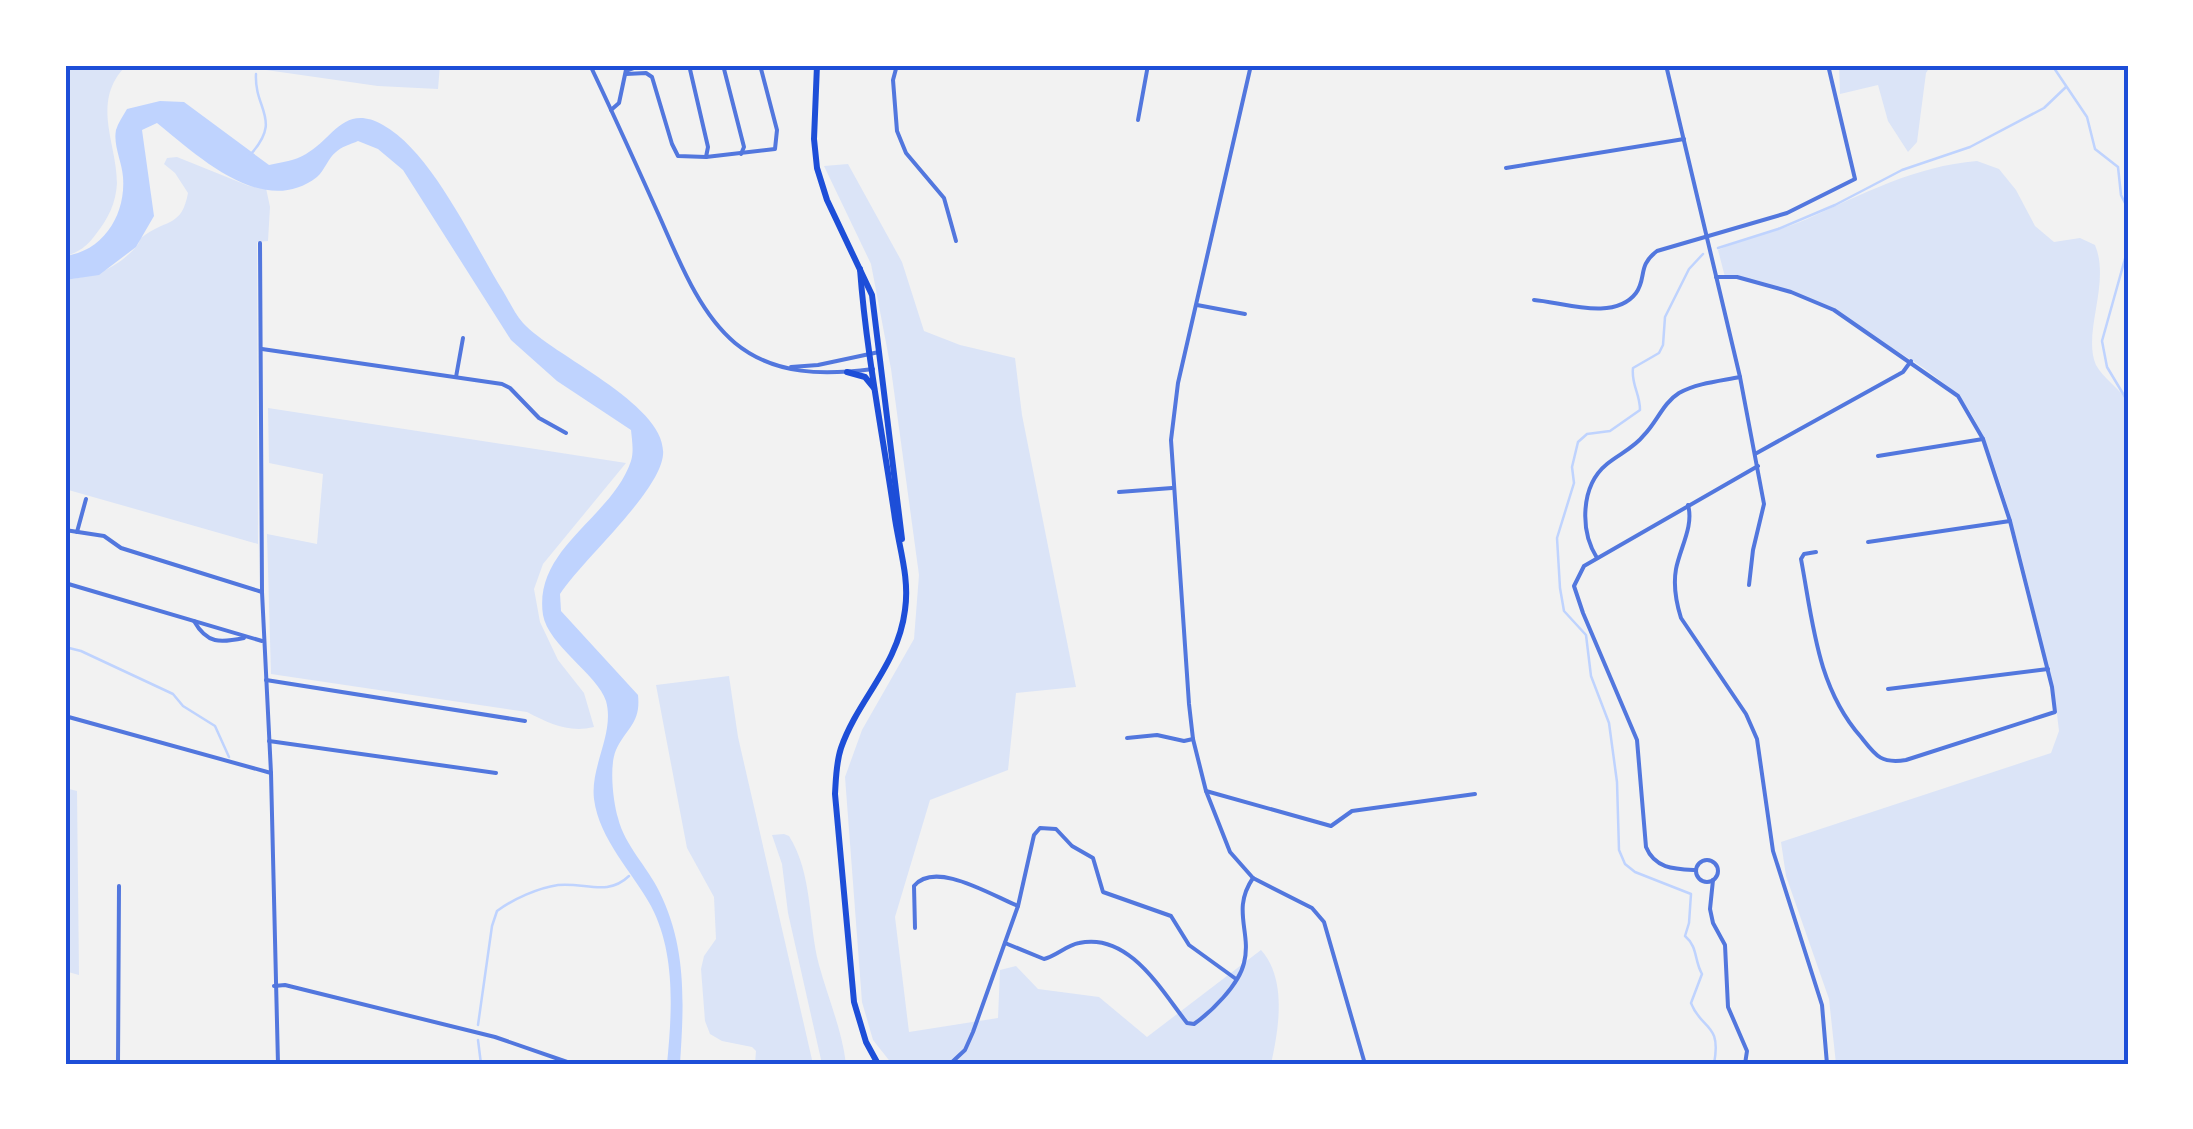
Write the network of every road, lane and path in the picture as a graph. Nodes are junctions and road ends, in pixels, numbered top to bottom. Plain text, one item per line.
1 (590, 65) edge
2 (642, 65) edge
3 (689, 65) edge
4 (723, 65) edge
5 (760, 65) edge
6 (817, 65) edge
7 (897, 65) edge
8 (1148, 65) edge
9 (1251, 65) edge
10 (1666, 65) edge
11 (1828, 65) edge
12 (627, 70) edge
13 (611, 110) junction
14 (1138, 120) dead end
15 (1684, 138) junction
16 (741, 154) junction
17 (706, 157) junction
18 (1506, 168) dead end
19 (1707, 236) junction
20 (956, 241) dead end
21 (260, 243) dead end
22 (1716, 277) junction
23 (1534, 300) dead end
24 (1197, 305) junction
25 (1245, 314) dead end
26 (463, 338) dead end
27 (262, 349) junction
28 (875, 353) junction
29 (1911, 361) junction
30 (786, 367) junction
31 (877, 368) junction
32 (847, 372) junction
33 (456, 377) junction
34 (1740, 377) junction
35 (876, 391) junction
36 (566, 434) dead end
37 (1983, 439) junction
38 (1756, 454) junction
39 (1878, 456) dead end
40 (1758, 466) junction
41 (1172, 488) junction
42 (1118, 492) dead end
43 (86, 500) dead end
44 (1688, 505) junction
45 (2010, 521) junction
46 (65, 530) edge
47 (76, 532) junction
48 (1868, 542) dead end
49 (1816, 552) dead end
50 (903, 555) junction
51 (1596, 558) junction
52 (65, 583) edge
53 (1749, 584) dead end
54 (262, 592) junction
55 (194, 621) junction
56 (248, 637) junction
57 (264, 642) junction
58 (2048, 669) junction
59 (266, 680) junction
60 (1888, 689) dead end
61 (65, 716) edge
62 (526, 721) dead end
63 (1127, 738) dead end
64 (1193, 739) junction
65 (270, 740) junction
66 (272, 773) junction
67 (496, 773) dead end
68 (1206, 791) junction
69 (1476, 794) dead end
70 (1696, 870) junction
71 (1253, 878) junction
72 (1713, 880) junction
73 (119, 886) dead end
74 (1018, 906) junction
75 (915, 928) dead end
76 (1005, 943) junction
77 (1236, 979) junction
78 (274, 986) junction
79 (118, 1064) edge
80 (278, 1064) edge
81 (573, 1064) edge
82 (878, 1064) edge
83 (950, 1064) edge
84 (1365, 1064) edge
85 (1745, 1064) edge
86 (1827, 1064) edge

1 - 13 street
2 - 12 street
3 - 17 street
4 - 16 street
5 - 16 street
6 - 28 main road
7 - 20 street
8 - 14 street
9 - 24 street
10 - 15 street
11 - 19 street
12 - 13 street
12 - 17 street
13 - 30 street
15 - 18 street
15 - 19 street
16 - 17 street
19 - 22 street
19 - 23 street
21 - 27 street
22 - 29 street
22 - 34 street
24 - 25 street
24 - 41 street
26 - 33 street
27 - 33 street
27 - 54 street
28 - 30 street
28 - 31 main road
29 - 37 street
29 - 38 street
30 - 32 street
31 - 32 street
31 - 35 main road
31 - 50 main road
32 - 35 main road
33 - 36 street
34 - 38 street
34 - 51 street
35 - 50 main road
37 - 39 street
37 - 45 street
38 - 40 street
40 - 44 street
40 - 53 street
41 - 42 street
41 - 64 street
43 - 47 street
44 - 51 street
44 - 86 street
45 - 48 street
45 - 58 street
46 - 47 street
47 - 54 street
49 - 58 street
50 - 82 main road
51 - 70 street
52 - 55 street
54 - 57 street
55 - 56 street
55 - 56 street
56 - 57 street
57 - 59 street
58 - 60 street
59 - 62 street
59 - 65 street
61 - 66 street
63 - 64 street
64 - 68 street
65 - 66 street
65 - 67 street
66 - 78 street
68 - 69 street
68 - 71 street
70 - 72 street
70 - 72 street
71 - 77 street
71 - 84 street
72 - 85 street
73 - 79 street
74 - 75 street
74 - 76 street
74 - 77 street
76 - 77 street
76 - 83 street
78 - 80 street
78 - 81 street

